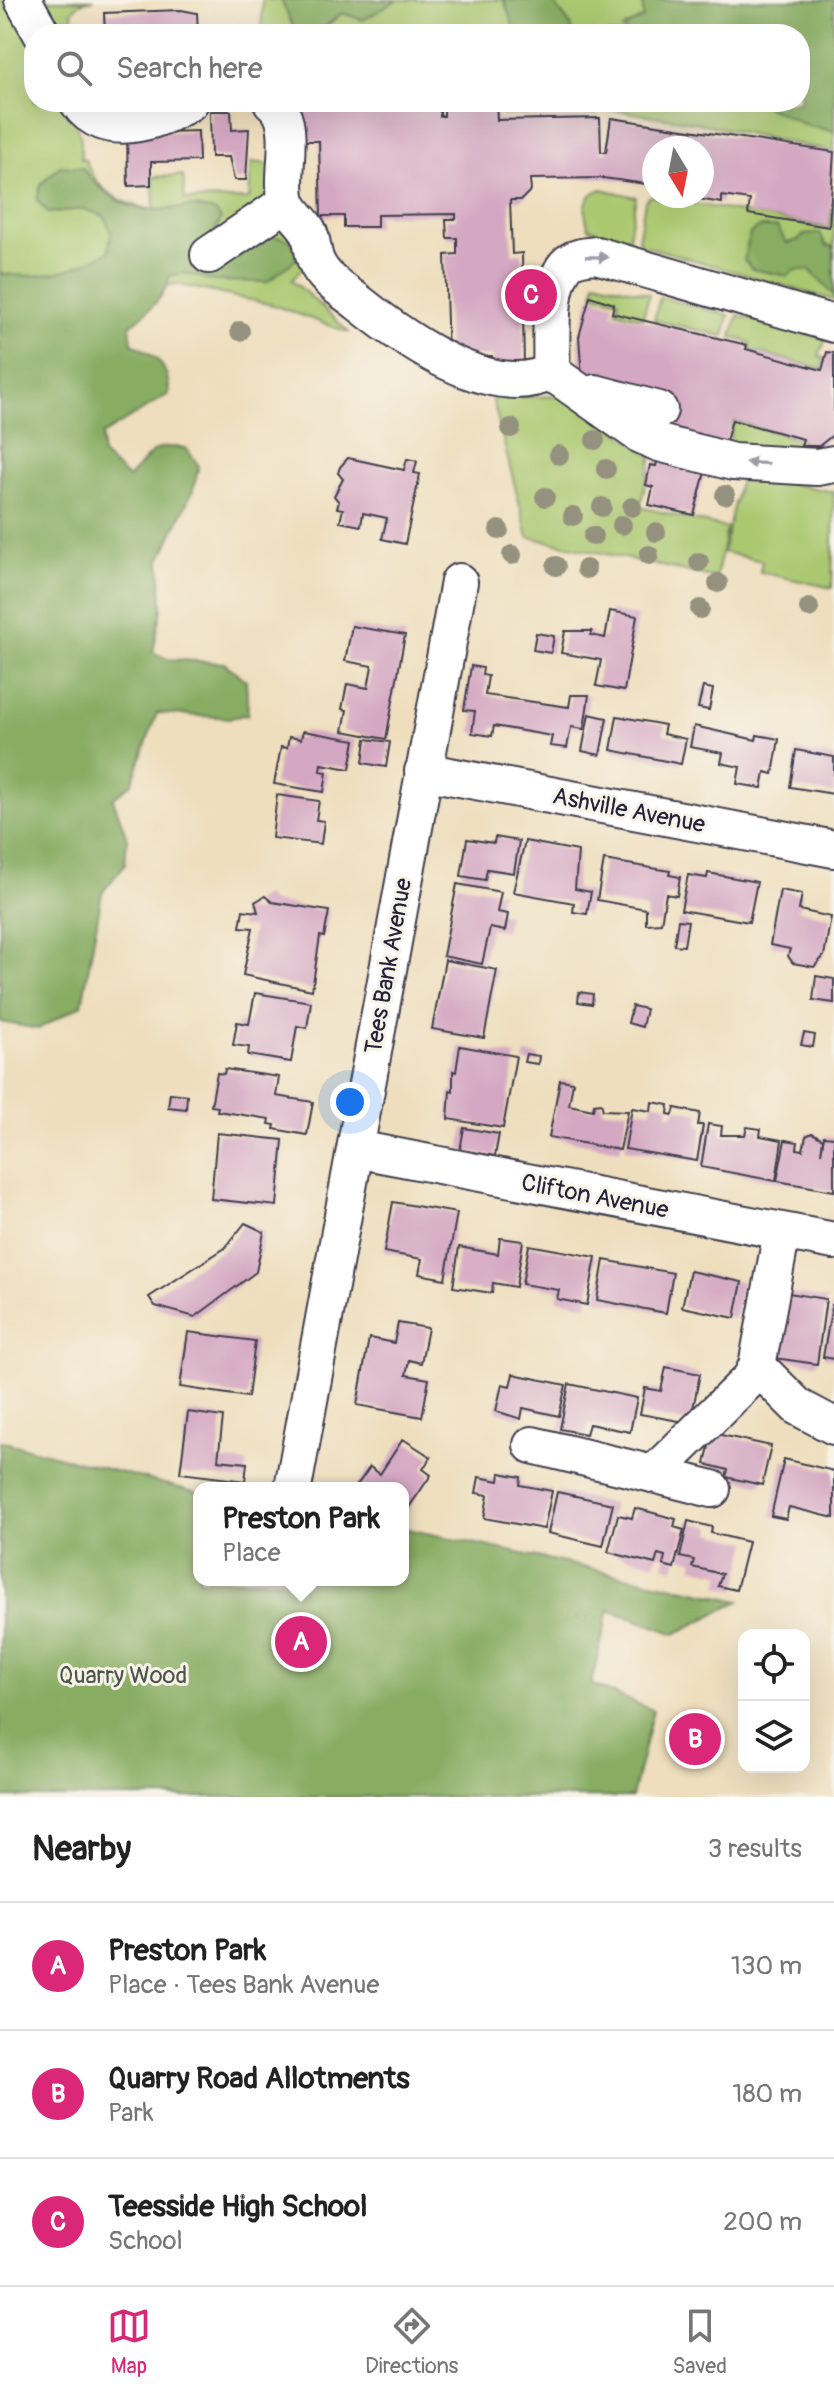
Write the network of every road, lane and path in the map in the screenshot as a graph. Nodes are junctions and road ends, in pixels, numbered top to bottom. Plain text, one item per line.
1 (23, 0) edge
2 (36, 24) edge
3 (86, 112) edge
4 (173, 112) edge
5 (281, 112) edge
6 (287, 202) junction
7 (209, 255) dead end
8 (834, 324) edge
9 (562, 379) junction
10 (659, 410) dead end
11 (834, 464) edge
12 (459, 582) dead end
13 (423, 771) junction
14 (834, 849) edge
15 (356, 1149) junction
16 (782, 1232) junction
17 (834, 1241) edge
18 (757, 1366) junction
19 (834, 1426) edge
20 (532, 1445) dead end
21 (653, 1474) junction
22 (294, 1482) edge
23 (712, 1489) dead end

1 - 2 street
3 - 4 street
5 - 6 street
6 - 7 street
6 - 9 street
9 -> 8 street
9 - 10 street
11 -> 9 street
12 - 13 street, Tees Bank Avenue
13 - 14 street, Ashville Avenue
13 - 15 street, Tees Bank Avenue
15 - 16 street, Clifton Avenue
15 - 22 street, Tees Bank Avenue
16 - 17 street, Clifton Avenue
16 - 18 street
18 - 19 street
18 - 21 street
20 - 21 street
21 - 23 street

